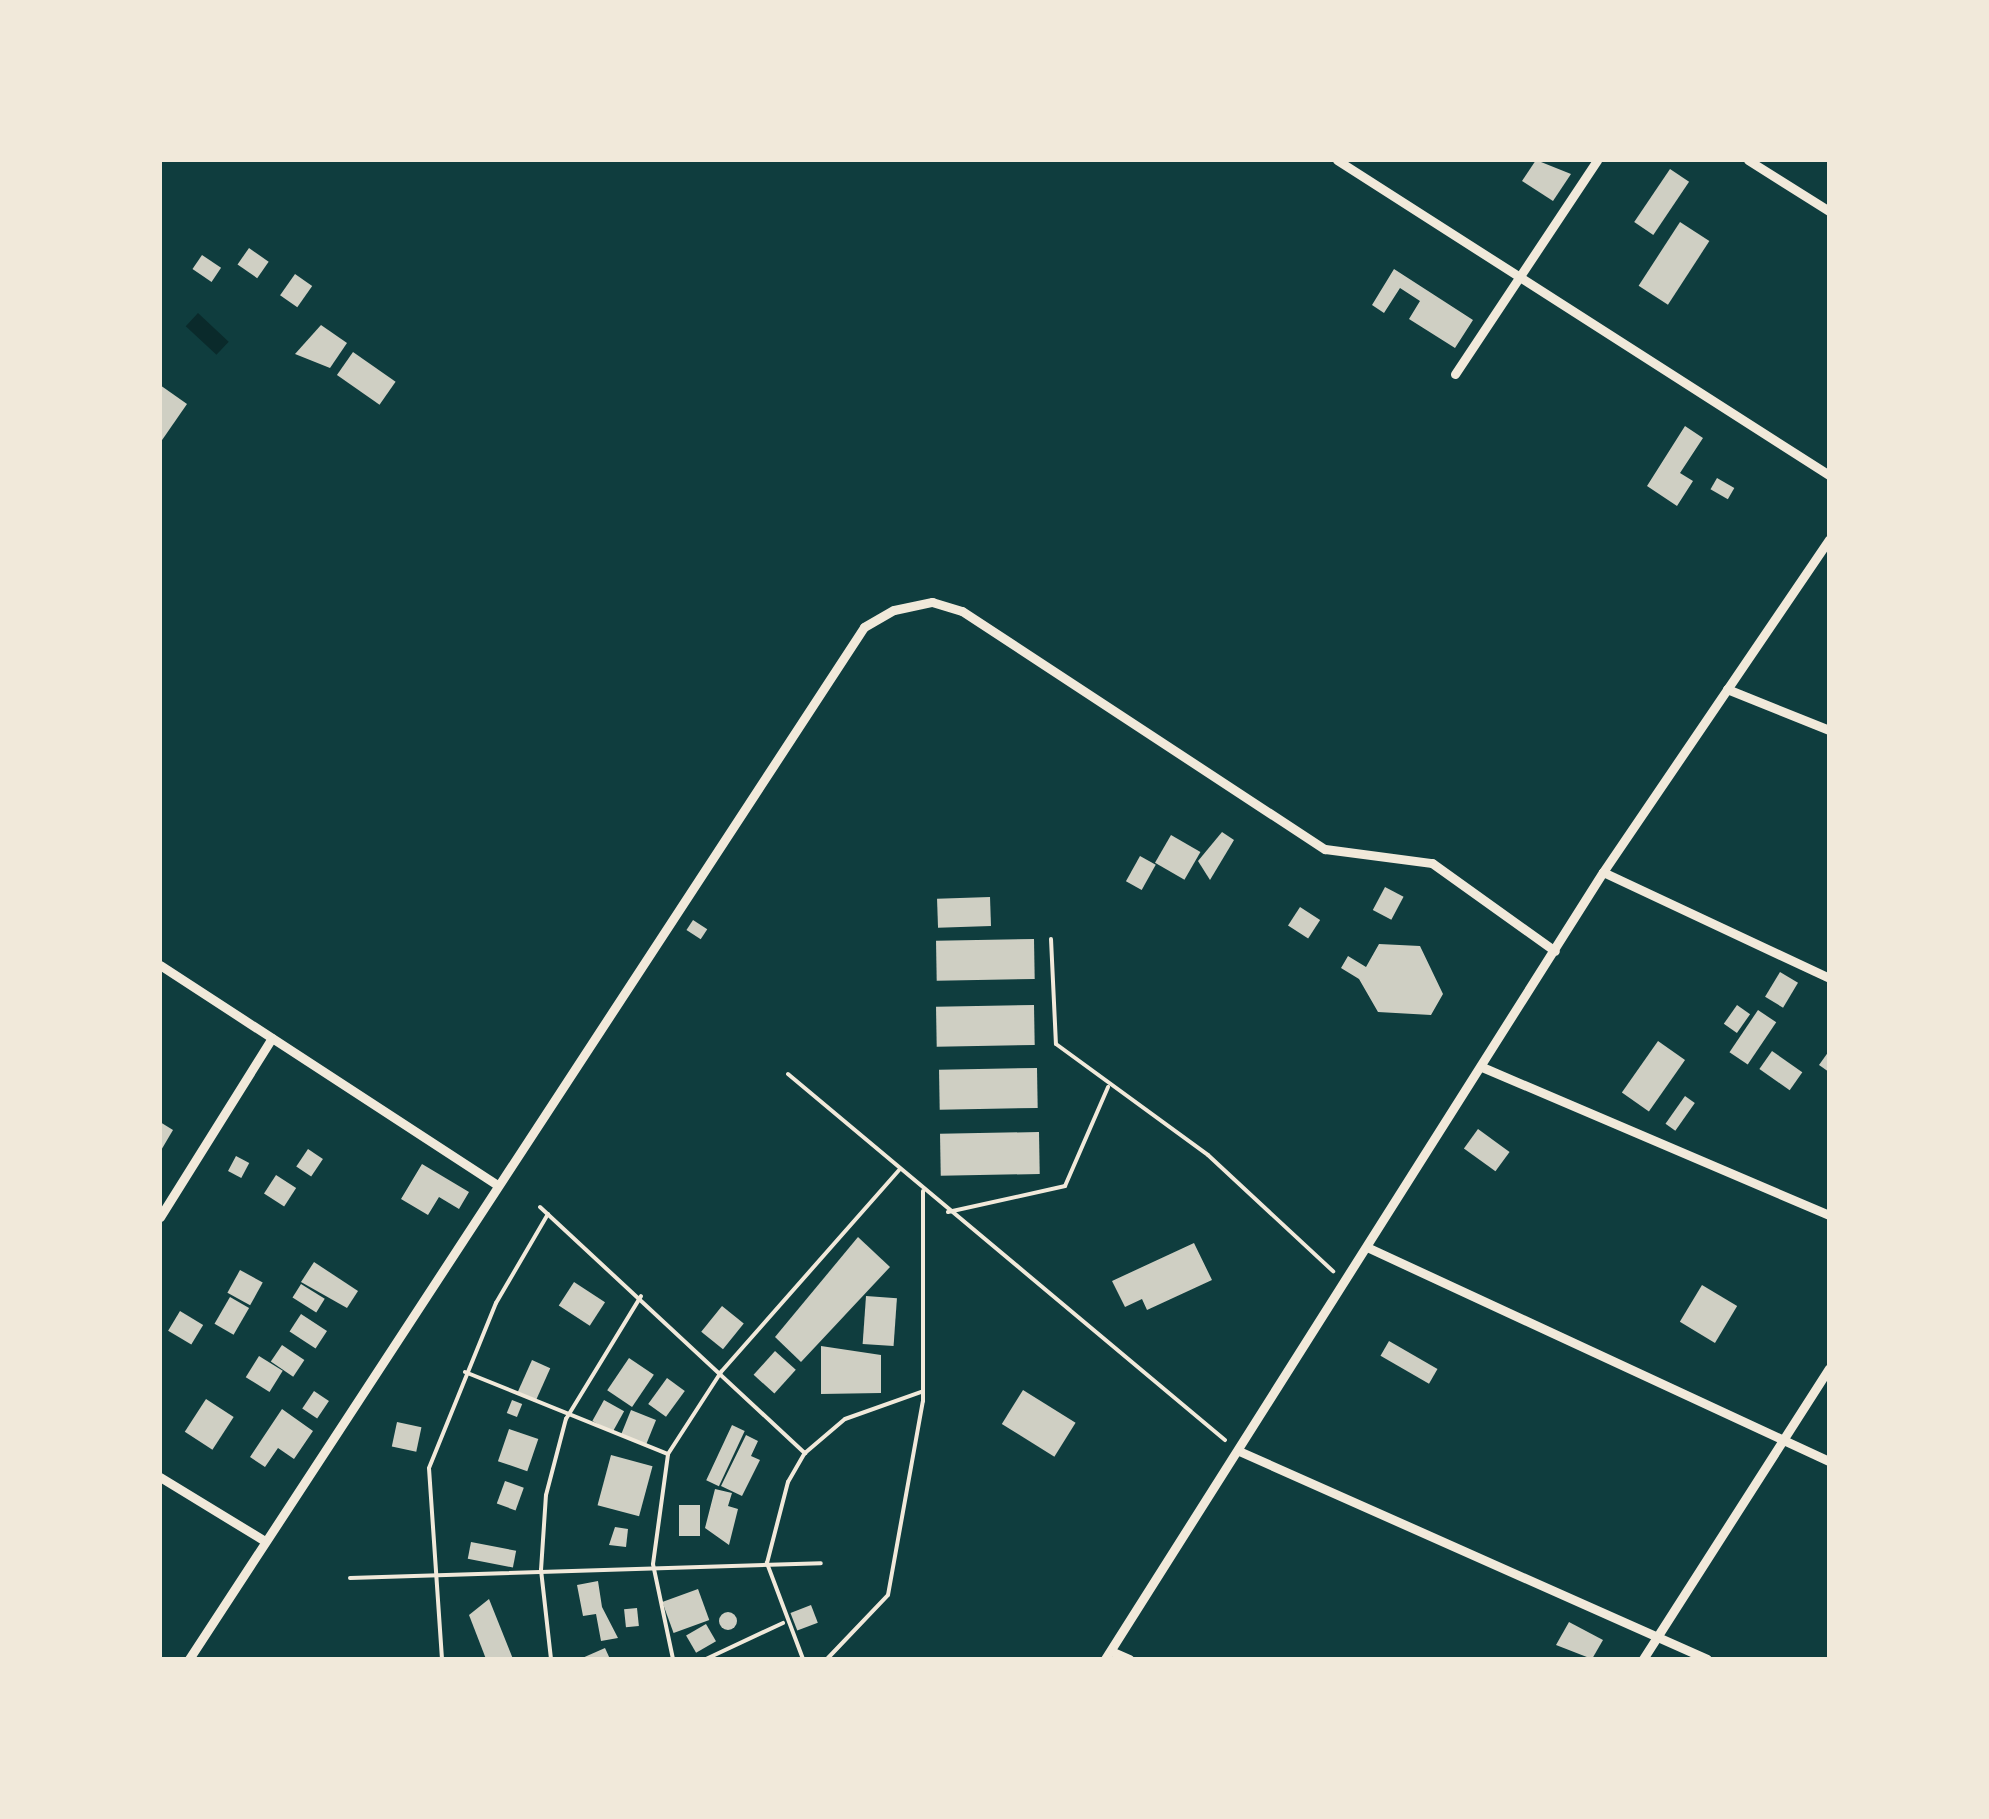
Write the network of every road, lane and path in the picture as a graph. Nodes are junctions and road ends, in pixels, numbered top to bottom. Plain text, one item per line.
1 (1337, 160) edge
2 (1597, 160) edge
3 (1748, 160) edge
4 (1829, 211) edge
5 (1520, 277) junction
6 (1455, 374) dead end
7 (1829, 476) edge
8 (1829, 539) edge
9 (1727, 689) junction
10 (1829, 730) edge
11 (1603, 872) junction
12 (1051, 939) dead end
13 (1554, 950) junction
14 (160, 964) edge
15 (1829, 978) edge
16 (272, 1038) junction
17 (1482, 1067) junction
18 (788, 1074) dead end
19 (1108, 1088) junction
20 (899, 1170) junction
21 (496, 1184) junction
22 (923, 1191) junction
23 (540, 1207) dead end
24 (948, 1212) junction
25 (548, 1214) junction
26 (1829, 1215) edge
27 (160, 1217) edge
28 (1369, 1248) junction
29 (1346, 1283) junction
30 (641, 1296) junction
31 (1829, 1368) edge
32 (465, 1372) junction
33 (721, 1372) junction
34 (923, 1392) junction
35 (566, 1419) junction
36 (1780, 1440) junction
37 (1239, 1451) junction
38 (806, 1453) junction
39 (668, 1454) junction
40 (1829, 1462) edge
41 (160, 1477) edge
42 (265, 1541) junction
43 (767, 1563) junction
44 (821, 1563) dead end
45 (653, 1564) junction
46 (541, 1570) junction
47 (430, 1576) junction
48 (350, 1578) dead end
49 (783, 1624) junction
50 (1658, 1637) junction
51 (1108, 1655) edge
52 (189, 1659) edge
53 (442, 1659) edge
54 (551, 1659) edge
55 (673, 1659) edge
56 (706, 1659) edge
57 (803, 1659) edge
58 (828, 1659) edge
59 (1129, 1659) edge
60 (1644, 1659) edge
61 (1707, 1659) edge

1 - 5 street
2 - 5 street
3 - 4 street
5 - 6 street
5 - 7 street
8 - 9 street
9 - 10 street
9 - 11 street
11 - 13 street
11 - 15 street
12 - 19 path
13 - 17 street
13 - 21 street
14 - 16 street
16 - 21 street
16 - 27 street
17 - 26 street
17 - 28 street
18 - 20 path
19 - 24 path
19 - 29 path
20 - 22 path
20 - 33 path
21 - 42 street
22 - 24 path
22 - 34 path
23 - 25 path
24 - 37 path
25 - 30 path
25 - 32 path
28 - 29 street
28 - 36 street
29 - 37 street
30 - 33 path
30 - 35 path
31 - 36 street
32 - 35 path
32 - 47 path
33 - 38 path
33 - 39 path
34 - 38 path
34 - 58 path
35 - 39 path
35 - 46 path
36 - 40 street
36 - 50 street
37 - 50 street
37 - 51 street
38 - 43 path
39 - 45 path
41 - 42 street
42 - 52 street
43 - 44 path
43 - 45 path
43 - 49 path
45 - 46 path
45 - 55 path
46 - 47 path
46 - 54 path
47 - 48 path
47 - 53 path
49 - 56 path
49 - 57 path
50 - 60 street
50 - 61 street
51 - 59 street

